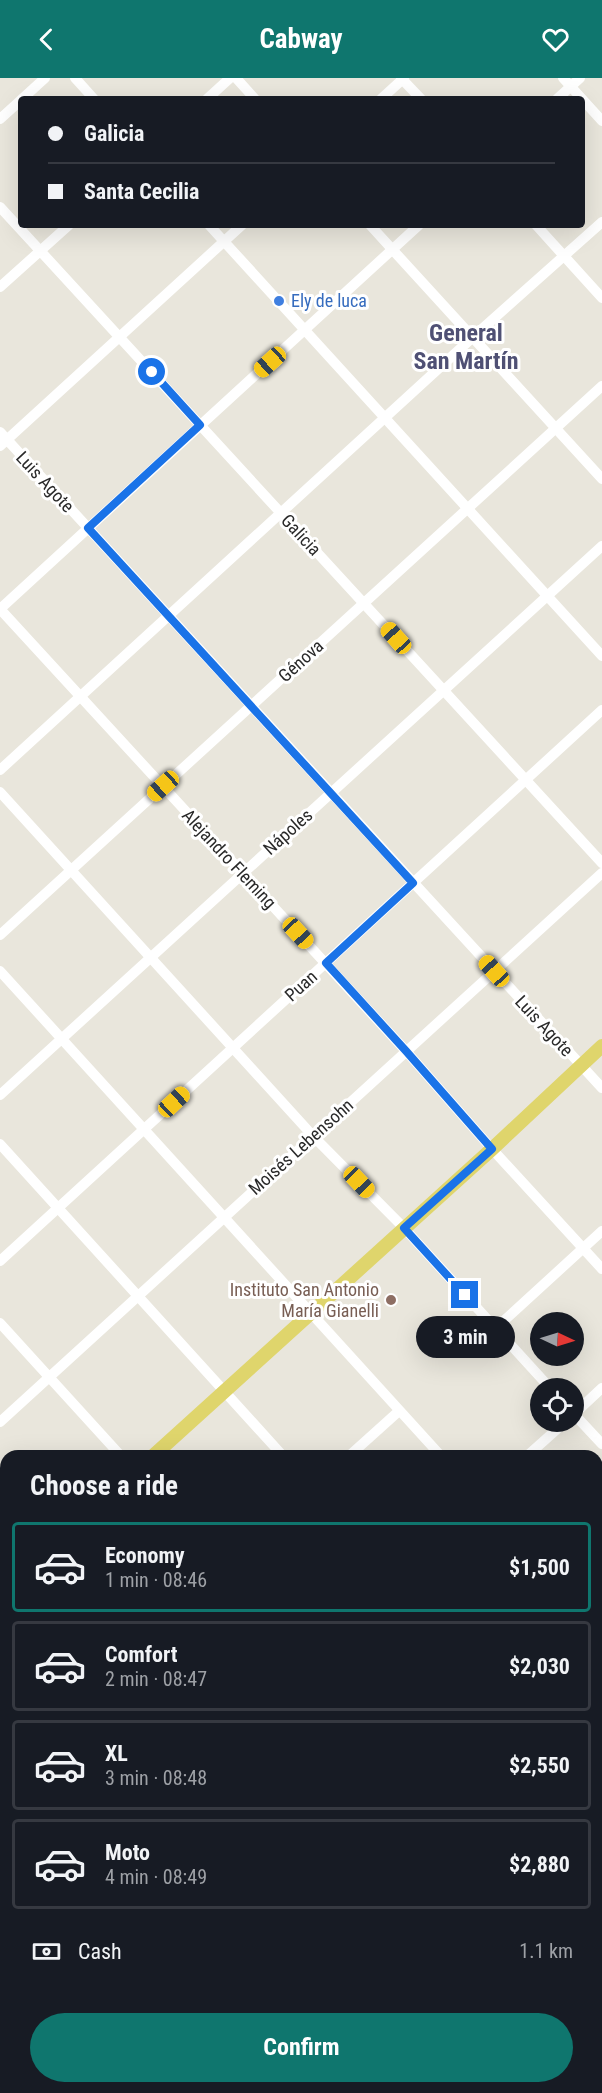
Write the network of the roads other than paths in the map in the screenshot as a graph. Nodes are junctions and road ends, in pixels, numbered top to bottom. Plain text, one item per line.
1 (45, 78) edge
2 (75, 78) edge
3 (230, 78) edge
4 (236, 78) edge
5 (403, 78) edge
6 (580, 78) edge
7 (567, 82) edge
8 (24, 96) edge
9 (91, 96) edge
10 (210, 96) edge
11 (252, 96) edge
12 (384, 96) edge
13 (418, 96) edge
14 (559, 96) edge
15 (580, 96) edge
16 (18, 102) edge
17 (585, 102) edge
18 (0, 119) edge
19 (602, 121) edge
20 (0, 207) edge
21 (602, 222) edge
22 (18, 227) edge
23 (19, 228) edge
24 (66, 228) edge
25 (212, 228) edge
26 (239, 228) edge
27 (373, 228) edge
28 (417, 228) edge
29 (539, 228) edge
30 (224, 242) junction
31 (393, 249) junction
32 (40, 251) junction
33 (564, 257) junction
34 (0, 287) edge
35 (602, 298) edge
36 (305, 330) junction
37 (120, 337) junction
38 (473, 337) junction
39 (602, 386) edge
40 (386, 419) junction
41 (200, 425) junction
42 (556, 428) junction
43 (2, 439) edge
44 (602, 479) edge
45 (468, 508) junction
46 (282, 514) junction
47 (88, 528) junction
48 (602, 546) edge
49 (548, 596) junction
50 (364, 603) junction
51 (0, 609) edge
52 (169, 616) junction
53 (602, 656) edge
54 (444, 690) junction
55 (81, 697) junction
56 (251, 706) junction
57 (602, 710) edge
58 (0, 770) edge
59 (526, 780) junction
60 (163, 786) junction
61 (0, 792) edge
62 (331, 793) junction
63 (602, 863) edge
64 (71, 870) junction
65 (243, 873) junction
66 (602, 873) edge
67 (413, 883) junction
68 (0, 935) edge
69 (151, 957) junction
70 (326, 963) junction
71 (0, 971) edge
72 (494, 971) junction
73 (61, 1039) junction
74 (602, 1046) edge
75 (233, 1048) junction
76 (406, 1051) junction
77 (581, 1065) junction
78 (602, 1088) edge
79 (0, 1095) edge
80 (144, 1130) junction
81 (313, 1136) junction
82 (0, 1143) edge
83 (492, 1149) junction
84 (58, 1207) junction
85 (224, 1218) junction
86 (404, 1228) junction
87 (602, 1231) edge
88 (583, 1249) junction
89 (0, 1261) edge
90 (602, 1269) edge
91 (137, 1297) junction
92 (310, 1313) junction
93 (0, 1323) edge
94 (496, 1328) junction
95 (49, 1377) junction
96 (541, 1378) edge
97 (602, 1388) edge
98 (223, 1392) junction
99 (584, 1404) edge
100 (399, 1411) junction
101 (0, 1422) edge
102 (584, 1425) edge
103 (554, 1432) edge
104 (602, 1444) edge
105 (116, 1450) edge
106 (160, 1450) edge
107 (277, 1450) edge
108 (356, 1450) edge
109 (435, 1450) edge
110 (534, 1450) edge

1 - 8 street
2 - 9 street
3 - 10 street
4 - 11 street
5 - 12 street
5 - 13 street
6 - 7 street
7 - 14 street
7 - 15 street
16 - 18 street
17 - 19 street
20 - 22 street, Galicia
21 - 33 street
23 - 32 street, Galicia
24 - 32 street
25 - 30 street
26 - 30 street
27 - 31 street
28 - 31 street
29 - 33 street
30 - 36 street
30 - 37 street
31 - 36 street
31 - 38 street
32 - 34 street
32 - 37 street, Galicia
33 - 35 street
33 - 38 street
36 - 40 street
36 - 41 street
37 - 41 street, Galicia
37 - 43 street
38 - 40 street
38 - 42 street
39 - 42 street, Génova
40 - 45 street
40 - 46 street
41 - 46 street, Galicia
41 - 47 street
42 - 44 street
42 - 45 street, Génova
43 - 47 street, Luis Agote
45 - 49 street
45 - 50 street, Génova
46 - 50 street, Galicia
46 - 52 street
47 - 51 street
47 - 52 street, Luis Agote
48 - 49 street, Nápoles
49 - 53 street
49 - 54 street, Nápoles
50 - 54 street, Galicia
50 - 56 street, Génova
51 - 55 street, Alejandro Fleming
52 - 55 street
52 - 56 street, Luis Agote
54 - 59 street, Galicia
54 - 62 street, Nápoles
55 - 58 street
55 - 60 street, Alejandro Fleming
56 - 60 street, Génova
56 - 62 street, Luis Agote
57 - 59 street, Puan
59 - 63 street, Galicia
59 - 67 street, Puan
60 - 64 street, Génova
60 - 65 street, Alejandro Fleming
61 - 64 street
62 - 65 street, Nápoles
62 - 67 street, Luis Agote
64 - 68 street, Génova
64 - 69 street
65 - 69 street, Nápoles
65 - 70 street, Alejandro Fleming
66 - 72 street, Moisés Lebensohn
67 - 70 street, Puan
67 - 72 street, Luis Agote
69 - 73 street, Nápoles
69 - 75 street
70 - 75 street, Puan
70 - 76 street, Alejandro Fleming
71 - 73 street
72 - 76 street, Moisés Lebensohn
72 - 77 street, Luis Agote
73 - 79 street, Nápoles
73 - 80 street
74 - 77 main road
75 - 80 street, Puan
75 - 81 street
76 - 81 street, Moisés Lebensohn
76 - 83 street, Alejandro Fleming
77 - 78 street, Luis Agote
77 - 83 main road
80 - 84 street, Puan
80 - 85 street
81 - 85 street, Moisés Lebensohn
81 - 86 street
82 - 84 street
83 - 86 main road
83 - 88 street, Alejandro Fleming
84 - 89 street, Puan
84 - 91 street
85 - 91 street, Moisés Lebensohn
85 - 92 street
86 - 92 main road
86 - 94 street
87 - 88 street
88 - 90 street, Alejandro Fleming
88 - 94 street
91 - 95 street, Moisés Lebensohn
91 - 98 street
92 - 98 main road
92 - 100 street
93 - 95 street
94 - 96 street
95 - 101 street, Moisés Lebensohn
95 - 105 street
97 - 99 street
98 - 106 main road
98 - 107 street
100 - 108 street
100 - 109 street
102 - 104 street
103 - 110 street

